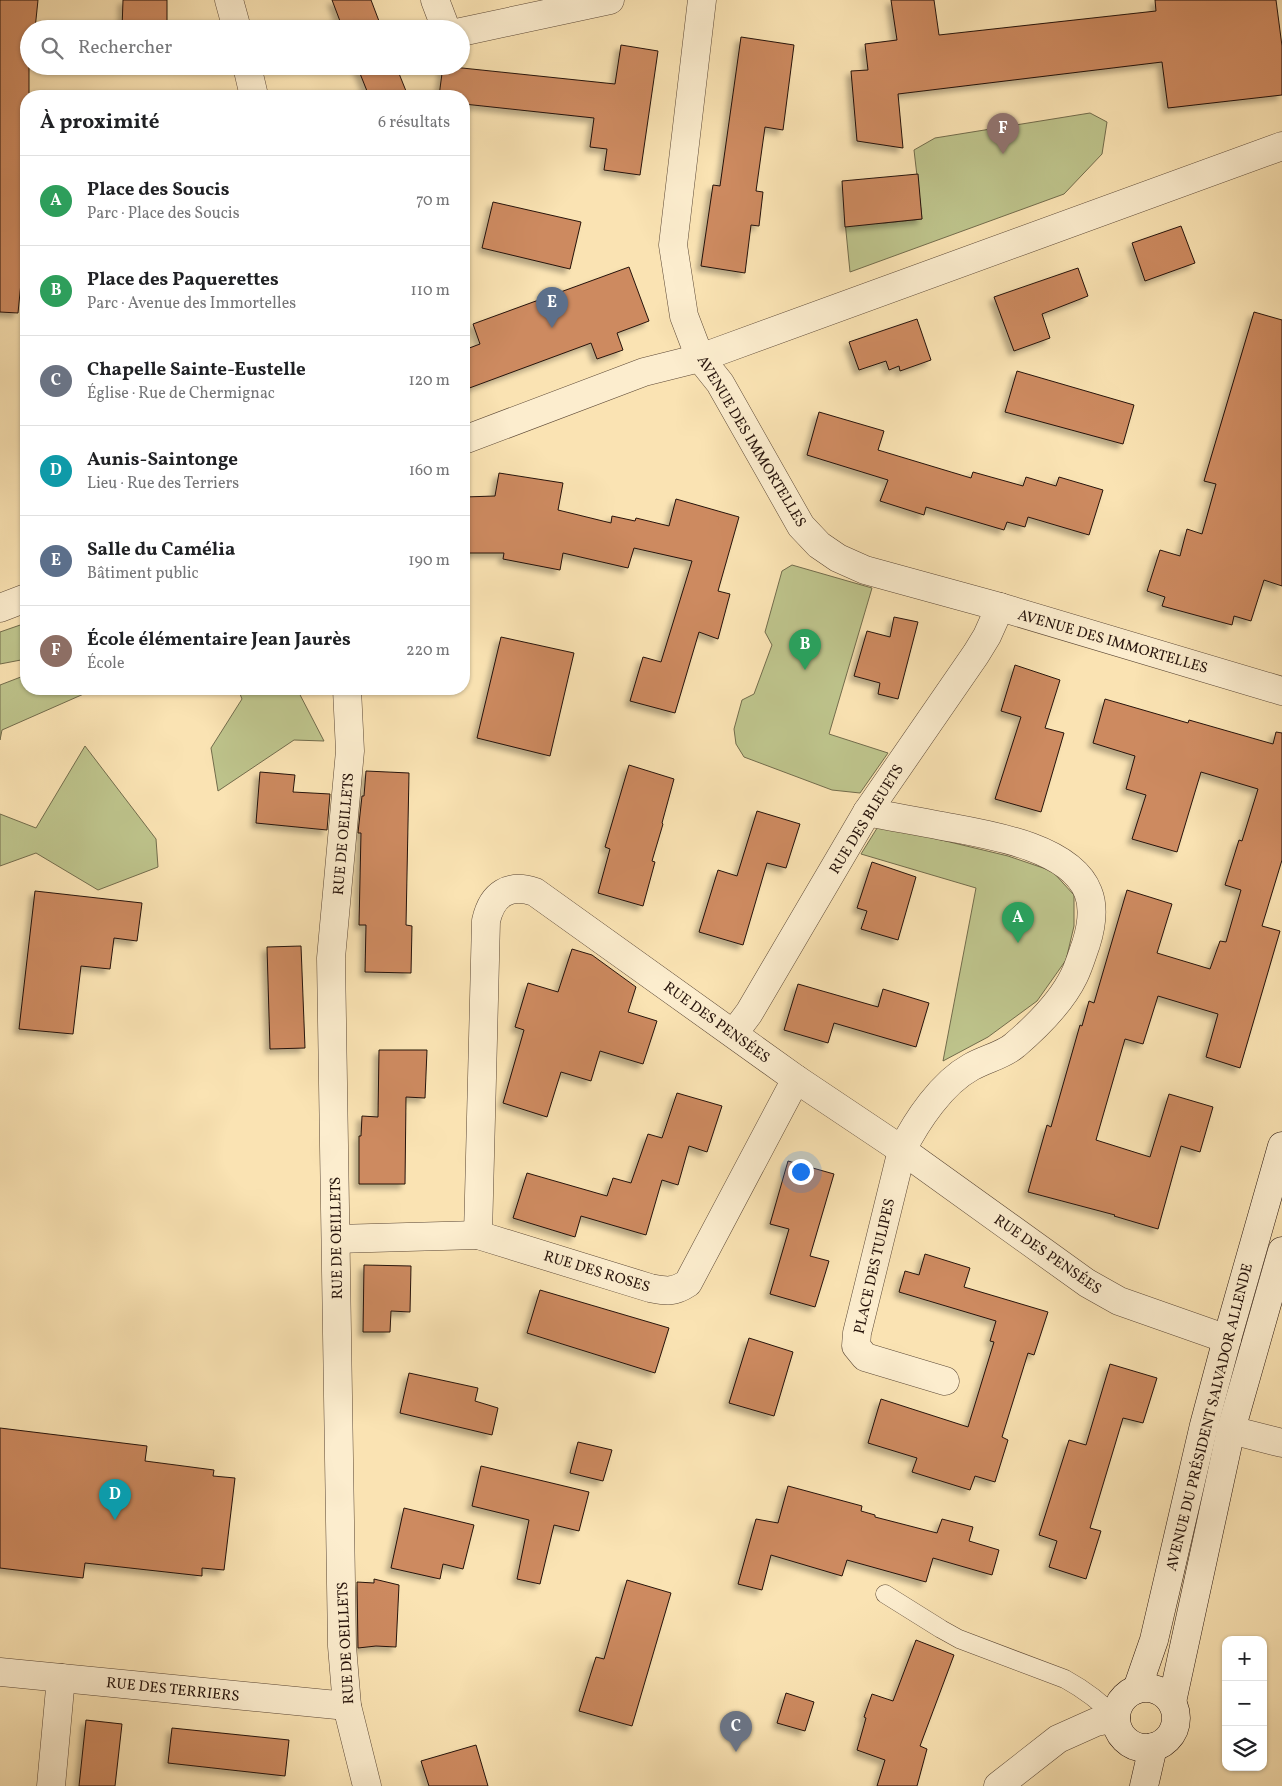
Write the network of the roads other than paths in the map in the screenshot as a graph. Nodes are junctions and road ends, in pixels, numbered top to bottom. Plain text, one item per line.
1 (229, 0) edge
2 (435, 0) edge
3 (610, 0) edge
4 (702, 0) edge
5 (235, 20) edge
6 (443, 20) edge
7 (470, 30) edge
8 (249, 75) edge
9 (253, 90) edge
10 (1282, 146) edge
11 (700, 358) junction
12 (470, 438) edge
13 (20, 600) edge
14 (1000, 607) junction
15 (0, 608) edge
16 (1282, 690) edge
17 (347, 695) edge
18 (868, 812) junction
19 (734, 1034) junction
20 (796, 1079) junction
21 (1282, 1146) edge
22 (902, 1150) junction
23 (478, 1235) junction
24 (336, 1239) junction
25 (1282, 1252) edge
26 (1227, 1340) junction
27 (945, 1381) dead end
28 (1231, 1430) junction
29 (1282, 1443) edge
30 (885, 1594) dead end
31 (0, 1672) edge
32 (61, 1678) junction
33 (1137, 1689) junction
34 (1172, 1702) junction
35 (347, 1706) junction
36 (1116, 1718) junction
37 (1153, 1747) junction
38 (51, 1786) edge
39 (367, 1786) edge
40 (998, 1786) edge
41 (1144, 1786) edge

1 - 5 street
2 - 6 street
3 - 7 street
4 - 11 street, AVENUE DES IMMORTELLES
8 - 9 street
10 - 11 street
11 - 12 street
11 - 14 street, AVENUE DES IMMORTELLES
13 - 15 street
14 - 16 street, AVENUE DES IMMORTELLES
14 - 18 street, RUE DES BLEUETS
17 - 24 street, RUE DE OEILLETS
18 - 19 street, RUE DES BLEUETS
18 - 22 street
19 - 20 street, RUE DES PENSÉES
19 - 23 street, RUE DES PENSÉES
20 - 22 street, RUE DES PENSÉES
20 - 23 street, RUE DES ROSES
21 - 26 street, AVENUE DU PRÉSIDENT SALVADOR ALLENDE
22 - 26 street, RUE DES PENSÉES
22 - 27 street, PLACE DES TULIPES
23 - 24 street, RUE DES ROSES
24 - 35 street, RUE DE OEILLETS
25 - 28 street, AVENUE DU PRÉSIDENT SALVADOR ALLENDE
26 - 33 street, AVENUE DU PRÉSIDENT SALVADOR ALLENDE
28 - 29 street
28 - 34 street, AVENUE DU PRÉSIDENT SALVADOR ALLENDE
30 - 36 lane
31 - 32 street, RUE DES TERRIERS
32 - 35 street, RUE DES TERRIERS
32 - 38 street
33 - 34 street
33 - 36 street
34 - 37 street
35 - 39 street, RUE DE OEILLETS
36 - 37 street
36 - 40 street
37 - 41 street

